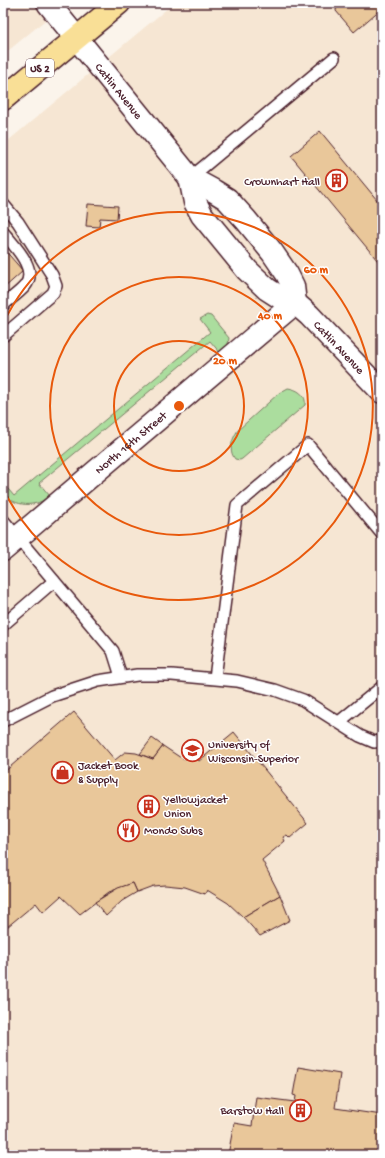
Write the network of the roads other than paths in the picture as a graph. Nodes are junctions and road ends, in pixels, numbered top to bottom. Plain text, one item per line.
1 (48, 3) edge
2 (119, 3) edge
3 (77, 38) junction
4 (334, 58) dead end
5 (3, 99) edge
6 (190, 178) junction
7 (3, 204) edge
8 (3, 232) edge
9 (295, 303) junction
10 (3, 305) edge
11 (3, 336) edge
12 (382, 392) edge
13 (3, 520) edge
14 (382, 534) edge
15 (10, 544) edge
16 (54, 581) junction
17 (3, 625) edge
18 (120, 677) junction
19 (215, 678) junction
20 (382, 687) edge
21 (3, 721) edge
22 (339, 722) junction
23 (382, 741) edge

1 - 3 street, Catlin Avenue
2 - 3 highway, US 2
3 - 5 highway, US 2
3 - 6 street, Catlin Avenue
4 - 6 lane
6 - 9 street, Catlin Avenue
6 - 9 street, Catlin Avenue
7 - 11 lane
8 - 10 lane
9 - 12 street, Catlin Avenue
9 - 15 street, North 16th Street
13 - 15 lane
14 - 19 lane
15 - 16 lane
16 - 17 lane
16 - 18 lane
18 - 19 lane
18 - 21 lane
19 - 22 lane
20 - 22 lane
22 - 23 lane

